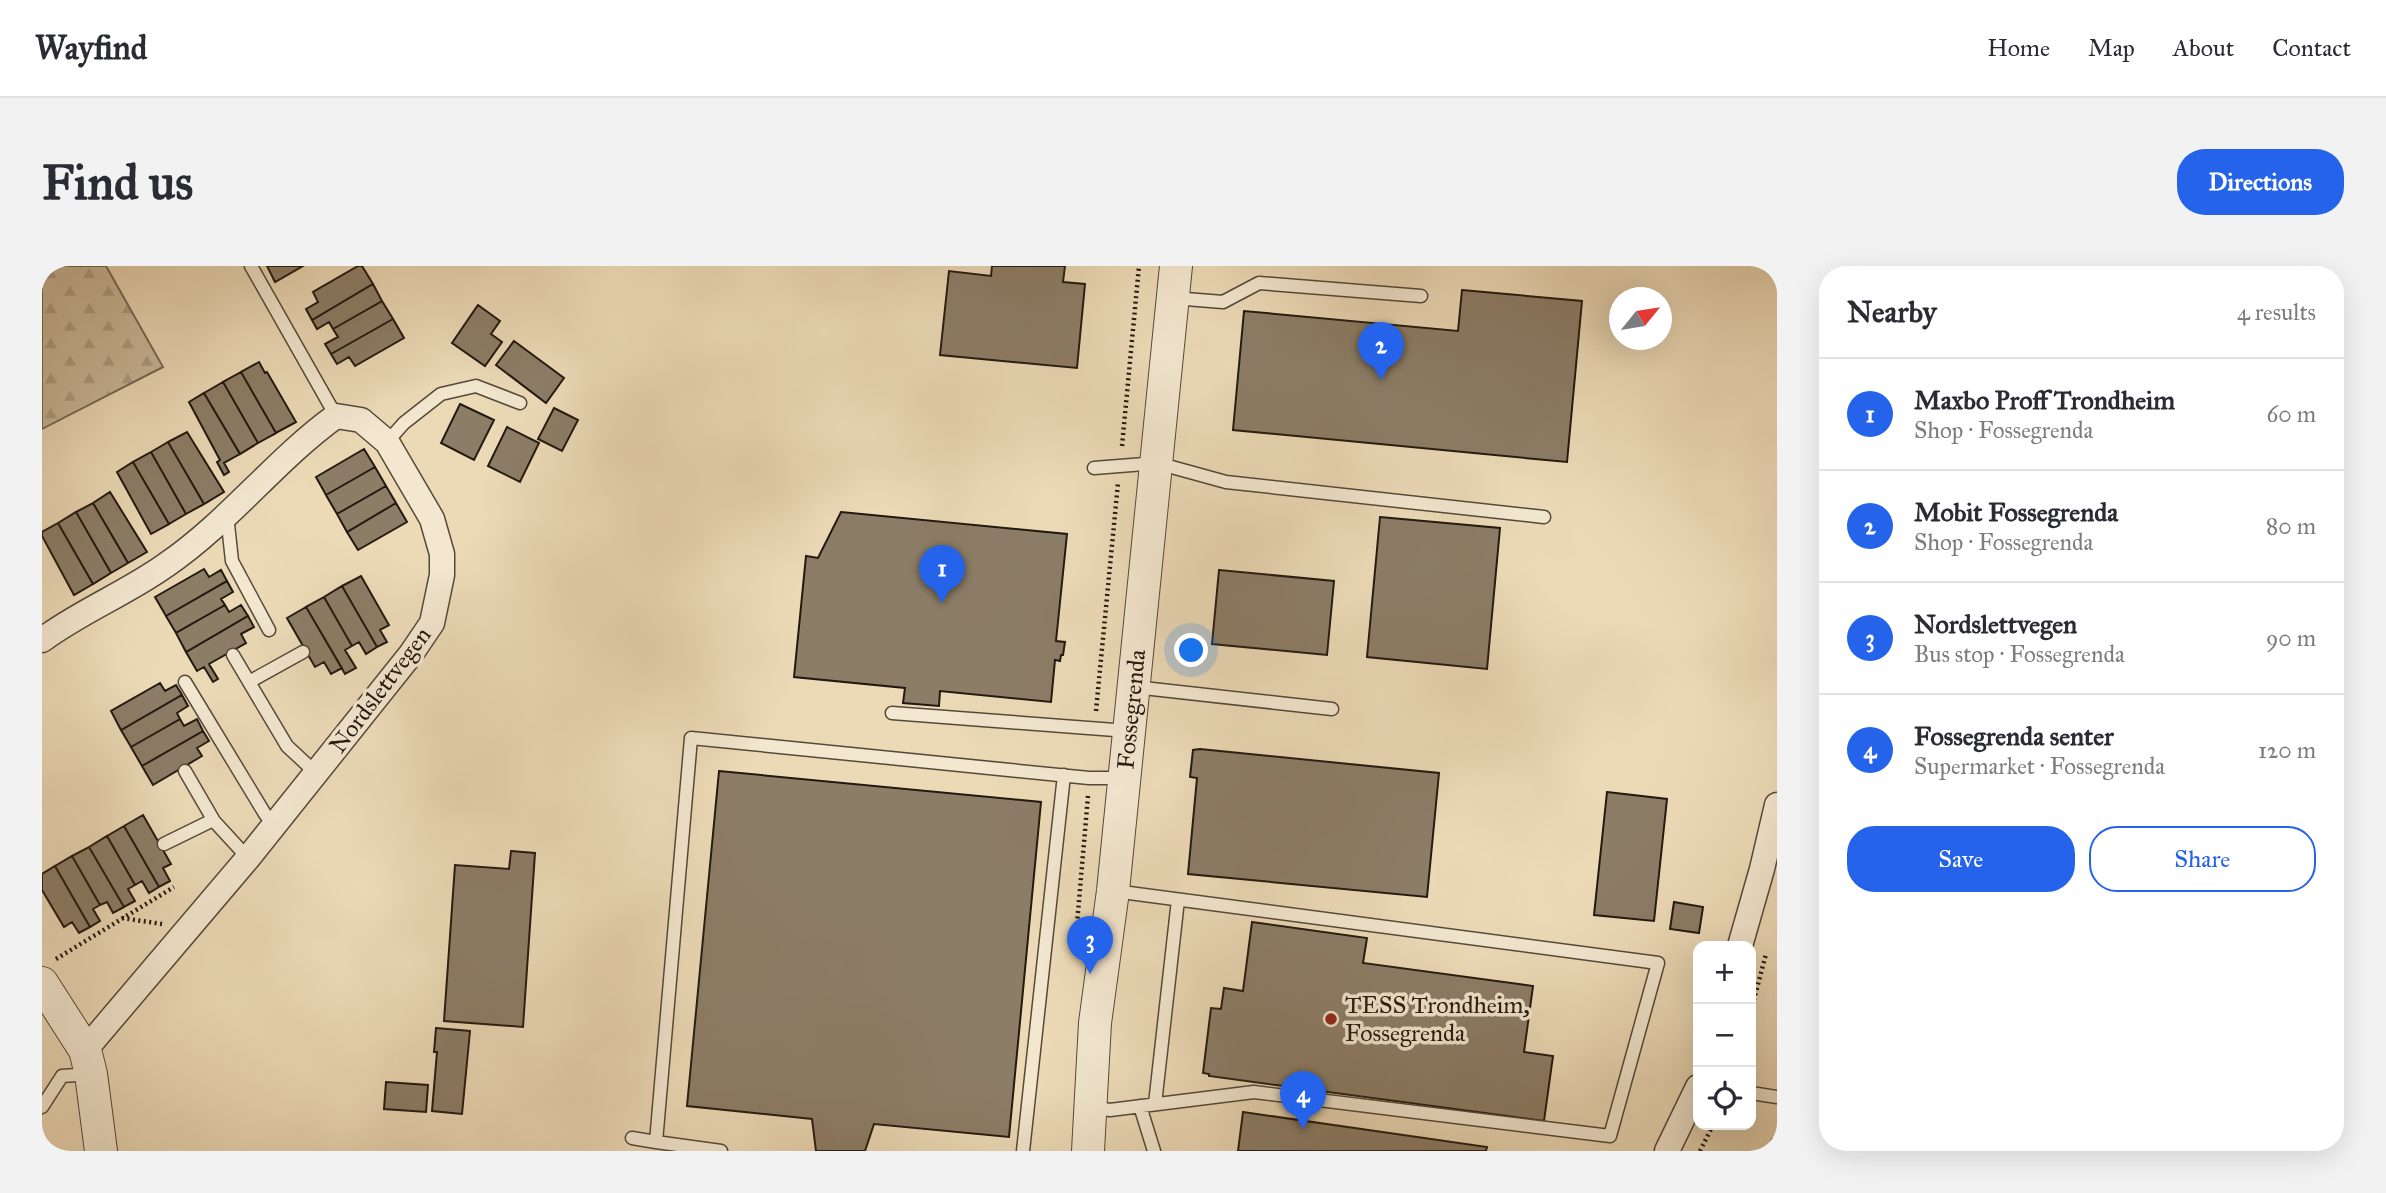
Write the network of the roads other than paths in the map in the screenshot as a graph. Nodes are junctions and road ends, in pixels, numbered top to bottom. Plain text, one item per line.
1 (251, 266) edge
2 (1176, 266) edge
3 (1421, 296) dead end
4 (1173, 298) junction
5 (520, 403) dead end
6 (336, 416) junction
7 (387, 442) junction
8 (1157, 463) junction
9 (1094, 468) dead end
10 (228, 515) junction
11 (1544, 517) dead end
12 (269, 630) dead end
13 (42, 640) edge
14 (303, 652) dead end
15 (233, 655) dead end
16 (185, 682) dead end
17 (250, 682) junction
18 (1133, 687) junction
19 (1332, 709) dead end
20 (892, 713) dead end
21 (1129, 731) junction
22 (185, 771) dead end
23 (316, 773) junction
24 (1064, 775) junction
25 (1124, 778) junction
26 (1777, 805) edge
27 (213, 820) junction
28 (273, 824) junction
29 (164, 844) dead end
30 (248, 858) junction
31 (1770, 871) edge
32 (1113, 891) junction
33 (1178, 900) junction
34 (1742, 941) edge
35 (47, 973) edge
36 (88, 1062) junction
37 (1756, 1094) edge
38 (1693, 1097) edge
39 (1777, 1097) edge
40 (1155, 1104) junction
41 (1140, 1106) junction
42 (42, 1107) edge
43 (1090, 1107) junction
44 (632, 1138) dead end
45 (656, 1142) junction
46 (1777, 1144) edge
47 (101, 1151) edge
48 (721, 1151) edge
49 (1023, 1151) edge
50 (1088, 1151) edge
51 (1154, 1151) edge
52 (1667, 1151) edge
53 (1774, 1151) edge

1 - 6 lane
2 - 4 street, Fossegrenda
3 - 4 lane
4 - 8 street, Fossegrenda
5 - 7 lane
6 - 7 street, Nordslettvegen
6 - 10 street
7 - 23 street, Nordslettvegen
8 - 9 lane
8 - 11 lane
8 - 18 street, Fossegrenda
10 - 12 lane
10 - 13 street
14 - 17 lane
15 - 17 lane
16 - 28 lane
17 - 23 lane
18 - 19 lane
18 - 21 street, Fossegrenda
20 - 21 lane
21 - 25 street, Fossegrenda
22 - 27 lane
23 - 28 street, Nordslettvegen
24 - 25 lane
24 - 45 lane
24 - 49 lane
25 - 32 street, Fossegrenda
26 - 31 street
27 - 29 lane
27 - 30 lane
28 - 30 street, Nordslettvegen
30 - 36 street, Nordslettvegen
31 - 34 street
32 - 33 lane
32 - 43 street, Fossegrenda
33 - 40 lane
33 - 40 lane
35 - 36 street
36 - 42 lane
36 - 47 street
37 - 39 lane
38 - 52 street
40 - 41 lane
41 - 43 lane
41 - 51 lane
43 - 50 street, Fossegrenda
44 - 45 lane
45 - 48 lane
46 - 53 lane

